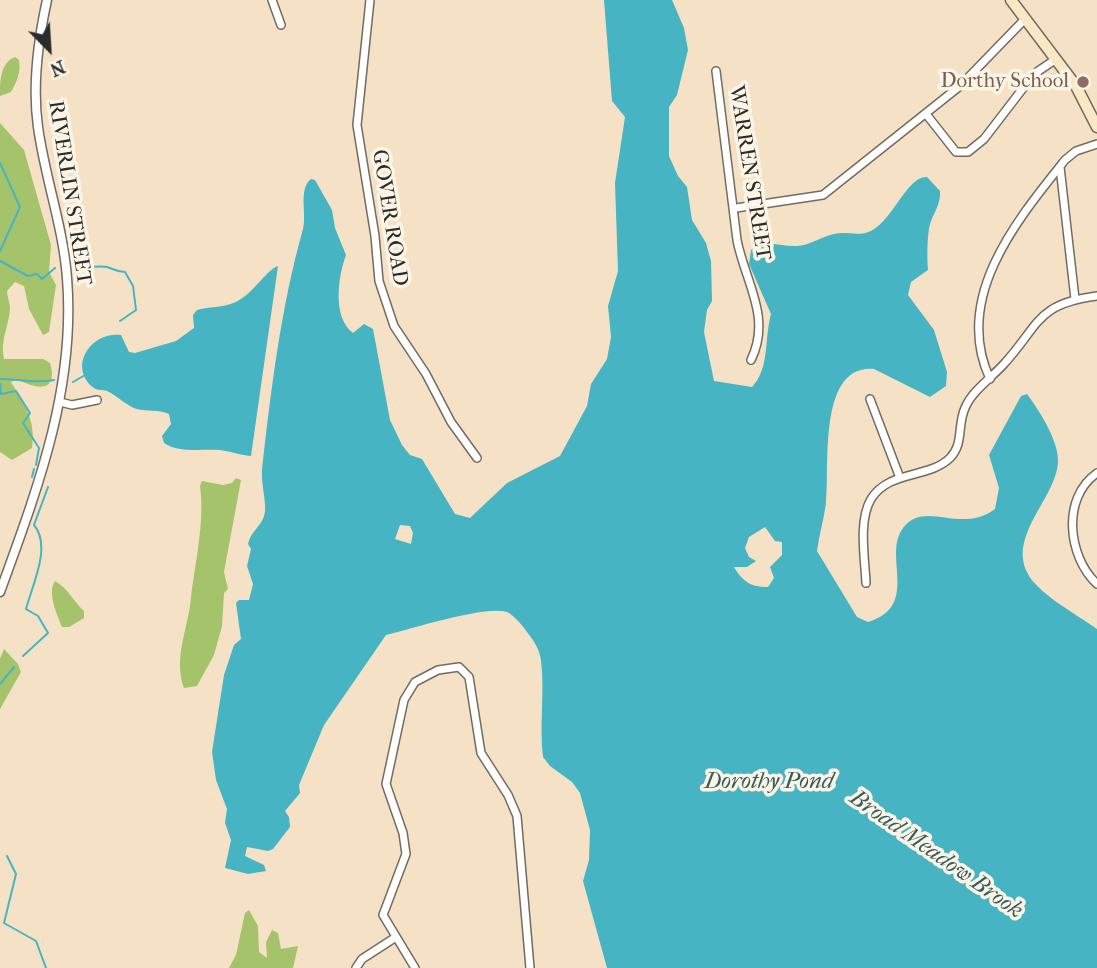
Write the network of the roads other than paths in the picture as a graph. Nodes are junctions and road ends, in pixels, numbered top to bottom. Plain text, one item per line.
1 (47, 0) edge
2 (272, 0) edge
3 (370, 0) edge
4 (1011, 0) edge
5 (1025, 19) junction
6 (281, 25) dead end
7 (1056, 59) junction
8 (716, 71) dead end
9 (926, 114) junction
10 (1097, 127) edge
11 (1097, 144) edge
12 (1060, 166) junction
13 (736, 208) junction
14 (1097, 296) edge
15 (1075, 299) junction
16 (751, 360) dead end
17 (990, 379) junction
18 (870, 399) dead end
19 (97, 400) dead end
20 (60, 402) junction
21 (477, 458) dead end
22 (1097, 473) edge
23 (900, 478) junction
24 (866, 583) dead end
25 (1097, 584) edge
26 (0, 592) edge
27 (396, 937) junction
28 (356, 968) edge
29 (415, 968) edge
30 (530, 968) edge

1 - 20 street, RIVERLIN STREET
2 - 6 street
3 - 21 street, GOVER ROAD
4 - 5 main road
5 - 7 main road
5 - 9 street
7 - 9 street
7 - 10 main road
8 - 13 street, WARREN STREET
9 - 13 street
11 - 12 street
12 - 15 street
12 - 17 street
13 - 16 street, WARREN STREET
14 - 15 street
15 - 17 street
17 - 23 street
18 - 23 street
19 - 20 street
20 - 26 street, RIVERLIN STREET
22 - 25 street
23 - 24 street
27 - 28 street
27 - 29 street
27 - 30 street

